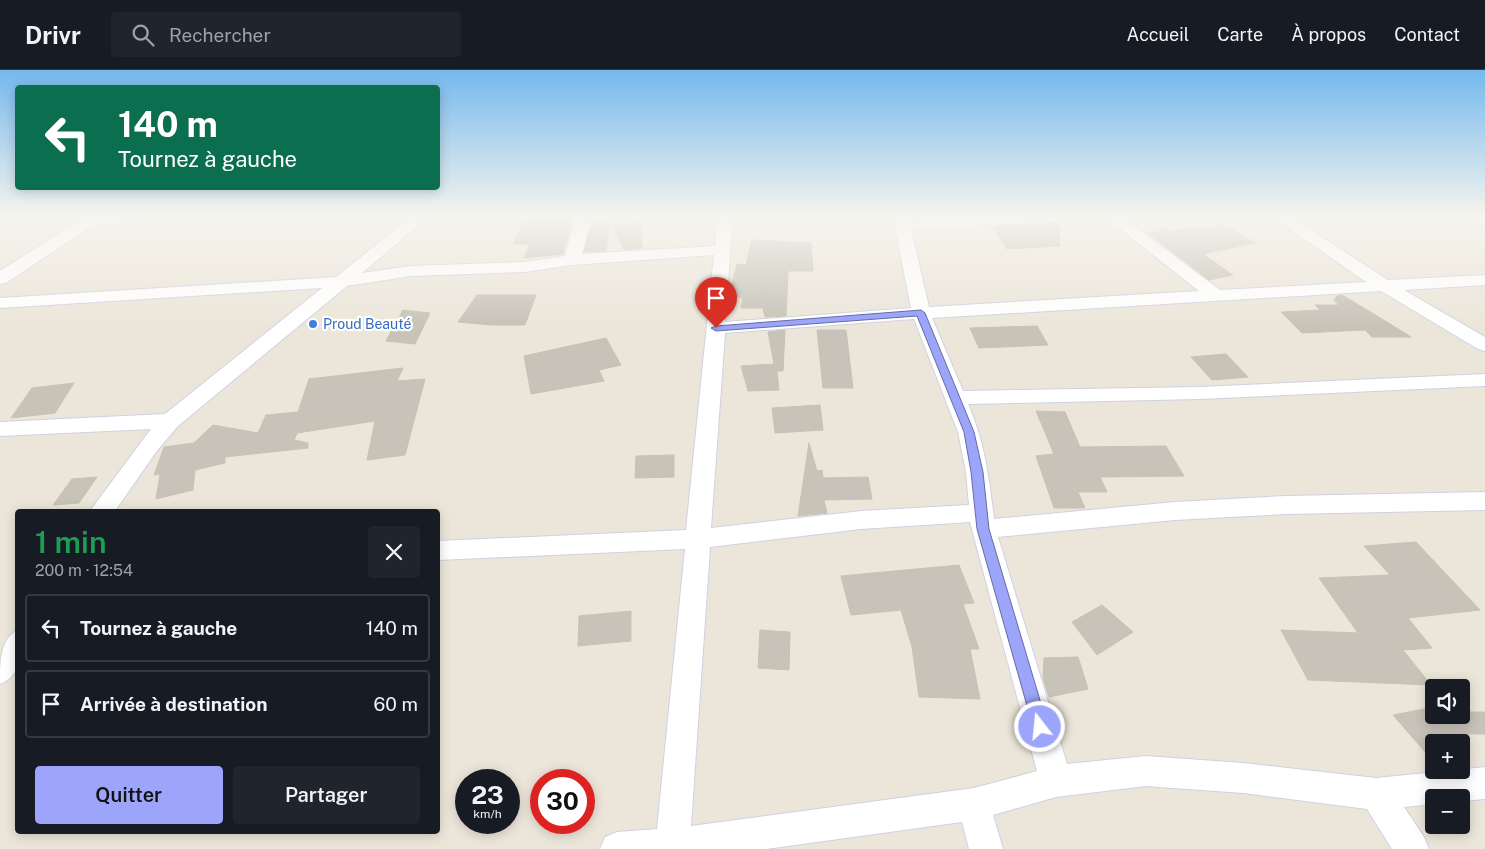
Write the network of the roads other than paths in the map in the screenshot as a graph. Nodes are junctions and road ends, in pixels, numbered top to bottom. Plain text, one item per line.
1 (40, 253) edge
2 (375, 253) edge
3 (574, 253) edge
4 (672, 253) edge
5 (722, 253) edge
6 (909, 253) edge
7 (1160, 253) edge
8 (1335, 253) edge
9 (572, 260) junction
10 (0, 280) edge
11 (1485, 280) edge
12 (339, 282) junction
13 (1382, 285) junction
14 (1216, 296) junction
15 (0, 303) edge
16 (921, 313) junction
17 (716, 328) junction
18 (1485, 345) edge
19 (1485, 380) edge
20 (957, 398) junction
21 (170, 421) junction
22 (0, 429) edge
23 (1485, 501) edge
24 (103, 509) edge
25 (982, 521) junction
26 (698, 539) junction
27 (440, 550) edge
28 (15, 647) edge
29 (0, 671) edge
30 (1056, 781) junction
31 (1485, 783) edge
32 (1376, 794) junction
33 (974, 804) junction
34 (672, 847) edge
35 (617, 849) edge
36 (986, 849) edge
37 (1412, 849) edge

1 - 10 street
2 - 12 street
3 - 9 street
4 - 9 street
5 - 17 street
6 - 16 street
7 - 14 street
8 - 13 street
9 - 12 street
11 - 13 street
12 - 15 street
12 - 21 street
13 - 14 street
13 - 18 street
14 - 16 street
16 - 17 street
16 - 20 street
17 - 26 street
19 - 20 street
20 - 25 street
21 - 22 street
21 - 24 street
23 - 25 street
25 - 26 street
25 - 30 street
26 - 27 street
26 - 34 street
28 - 29 street
30 - 32 street
30 - 33 street
31 - 32 street
32 - 37 street
33 - 34 street
33 - 36 street
34 - 35 street

